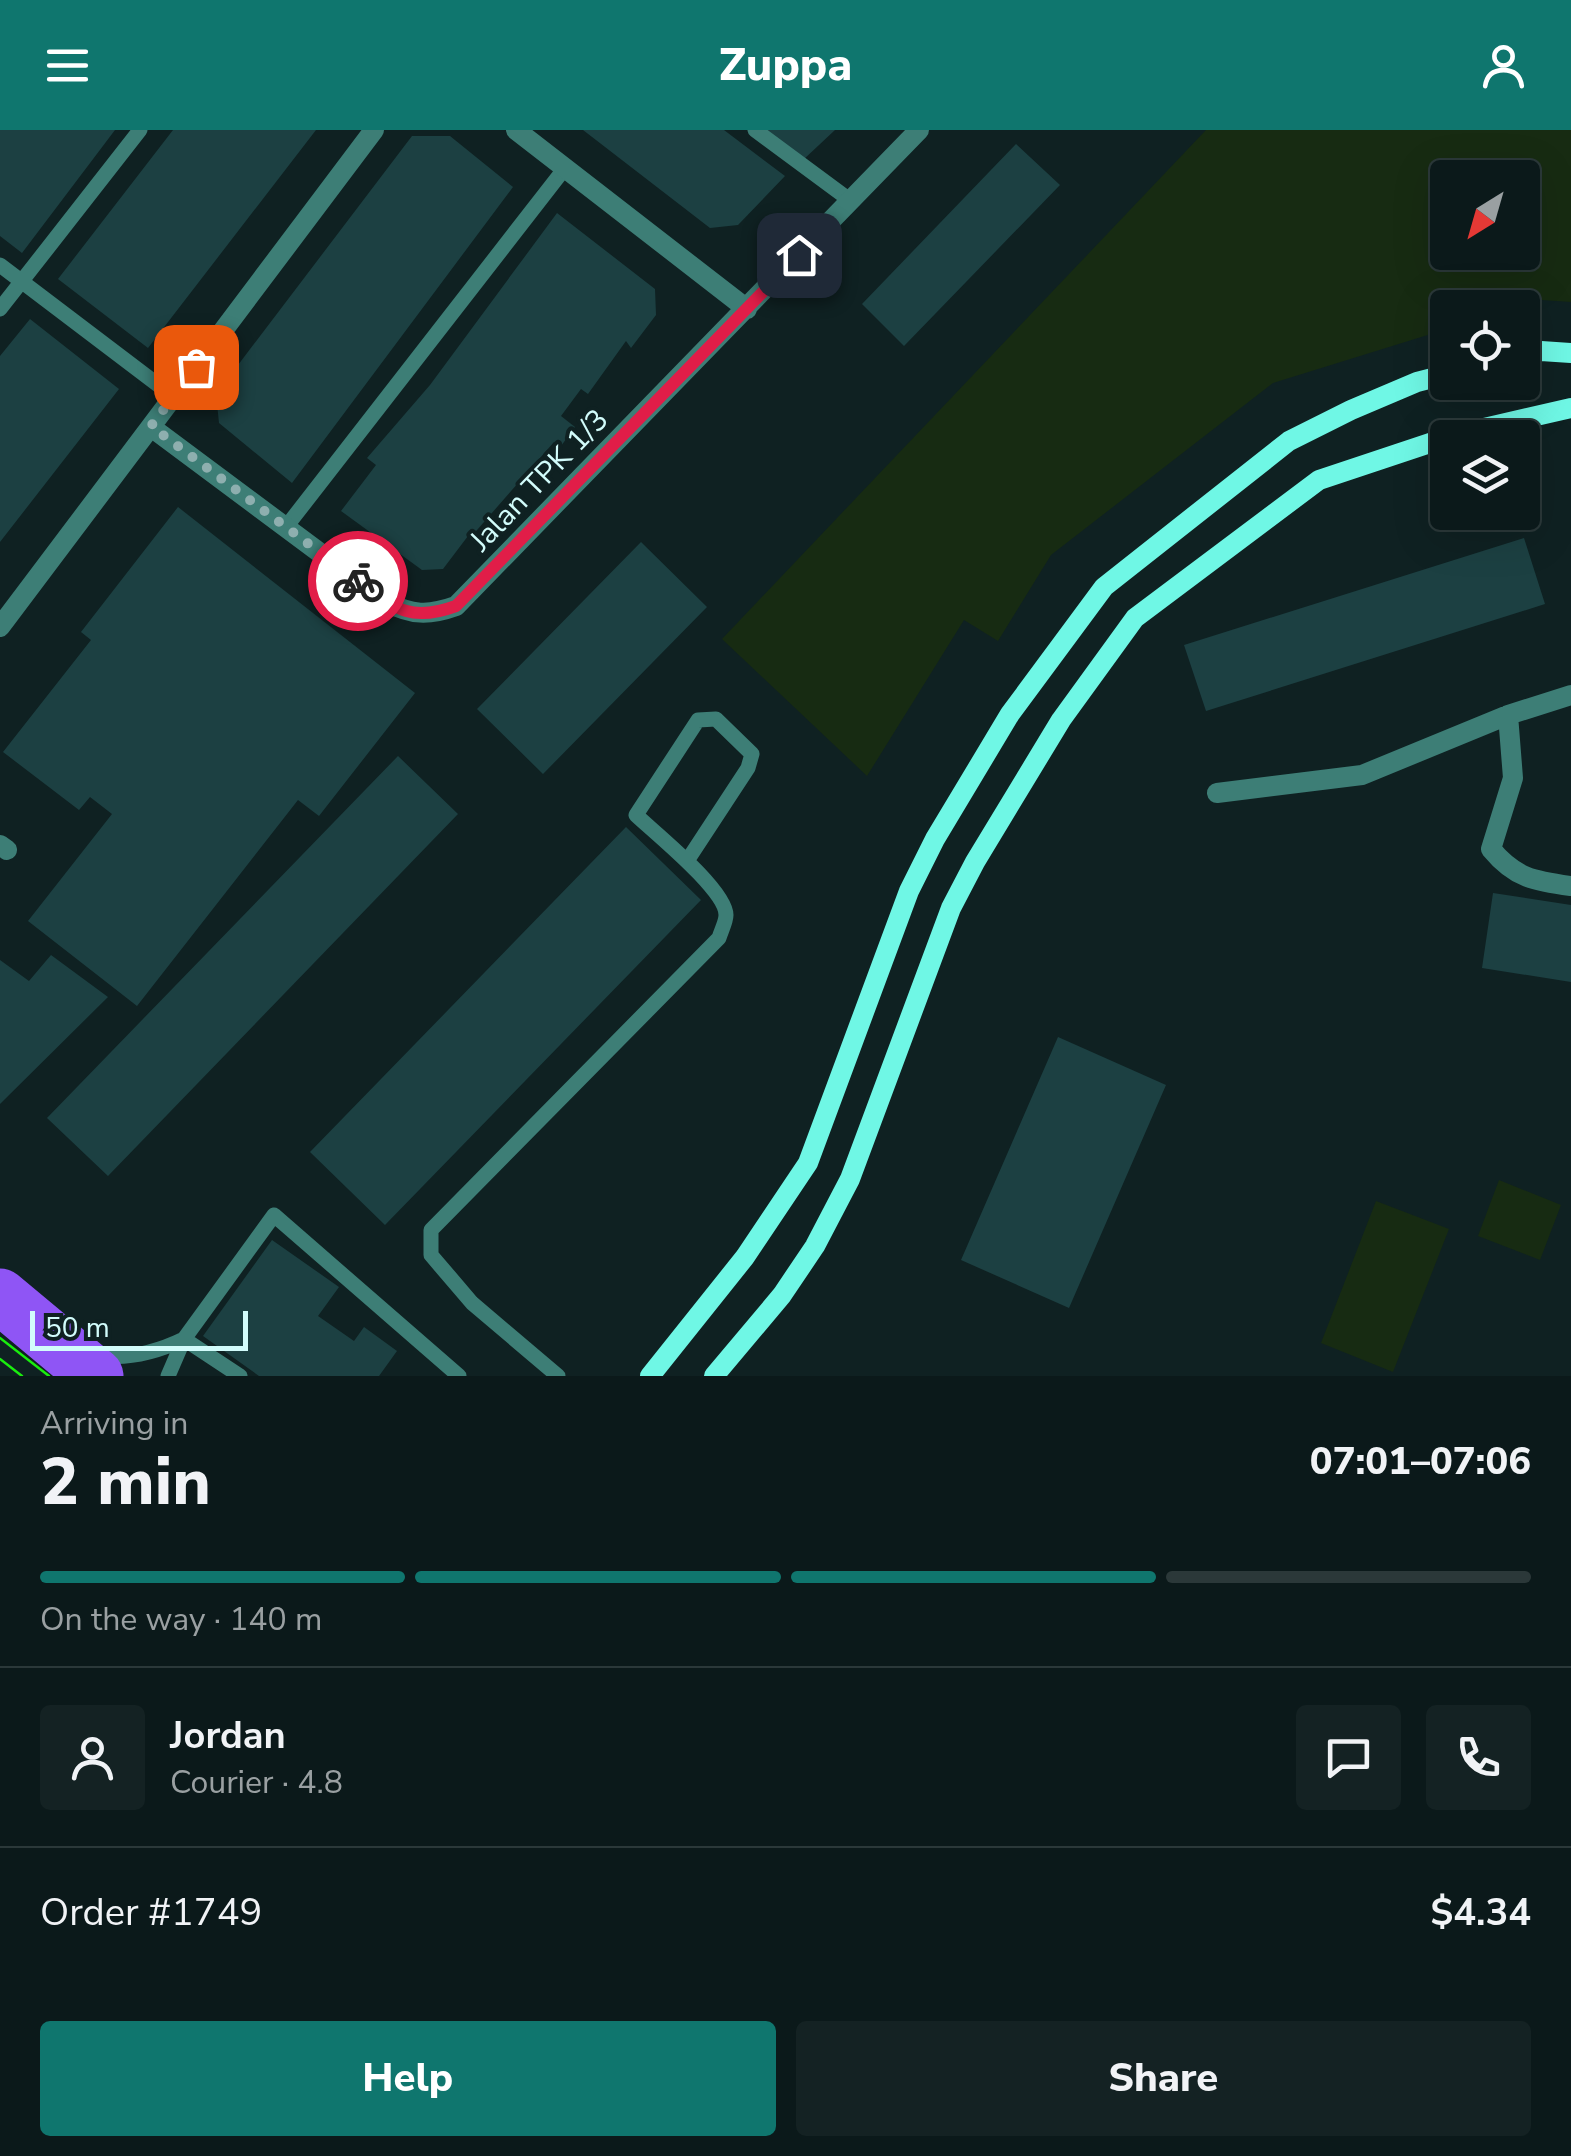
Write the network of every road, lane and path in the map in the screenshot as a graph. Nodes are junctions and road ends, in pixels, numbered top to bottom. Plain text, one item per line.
1 (140, 130) edge
2 (374, 130) edge
3 (516, 130) edge
4 (755, 130) edge
5 (919, 130) edge
6 (565, 168) junction
7 (851, 201) junction
8 (0, 266) edge
9 (21, 282) junction
10 (0, 309) edge
11 (747, 309) junction
12 (1540, 351) edge
13 (1571, 352) edge
14 (1430, 380) edge
15 (174, 397) junction
16 (1571, 408) edge
17 (151, 426) junction
18 (286, 527) junction
19 (0, 627) edge
20 (1571, 695) edge
21 (1508, 715) junction
22 (1217, 793) dead end
23 (687, 861) junction
24 (1571, 886) edge
25 (0, 1296) edge
26 (42, 1334) junction
27 (184, 1339) junction
28 (96, 1376) edge
29 (168, 1376) edge
30 (240, 1376) edge
31 (459, 1376) edge
32 (558, 1376) edge
33 (650, 1376) edge
34 (714, 1376) edge

1 - 9 lane
2 - 15 street
3 - 6 street
4 - 7 lane
5 - 7 street, Jalan TPK 1/3
6 - 11 street
6 - 18 lane
7 - 11 street, Jalan TPK 1/3
8 - 9 lane
9 - 10 lane
9 - 15 lane
11 - 18 street, Jalan TPK 1/3
12 - 13 main road
14 - 33 main road
15 - 17 street
16 - 34 main road
17 - 18 street, Jalan TPK 1/3
17 - 19 street
20 - 21 street
21 - 22 street
21 - 24 street
23 - 23 lane
23 - 32 lane
25 - 26 highway
26 - 27 lane
26 - 28 highway
27 - 29 lane
27 - 30 lane
27 - 31 lane

